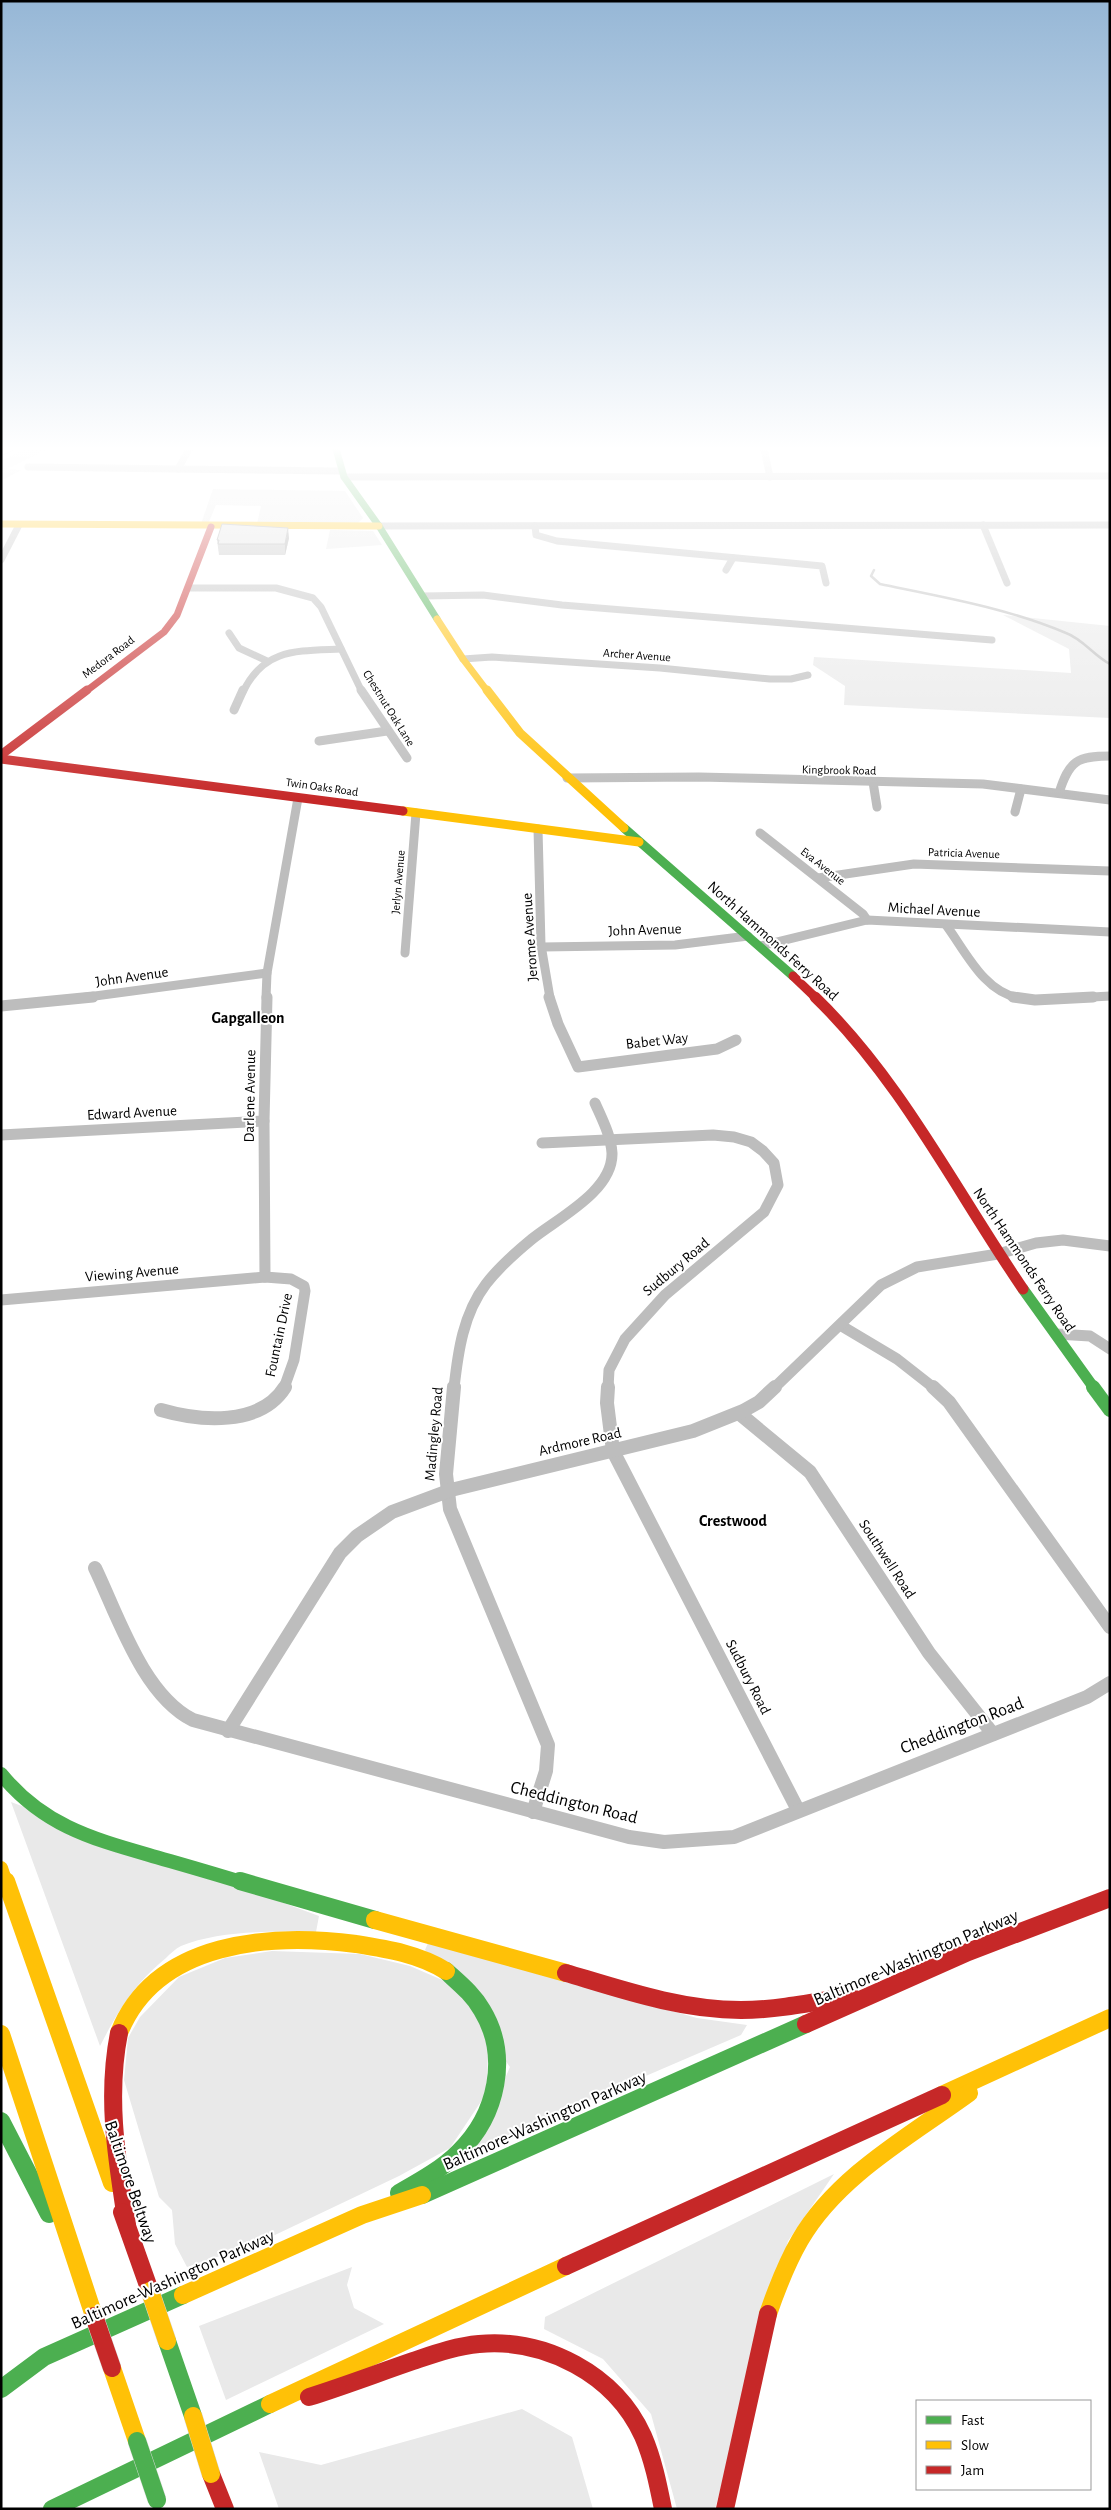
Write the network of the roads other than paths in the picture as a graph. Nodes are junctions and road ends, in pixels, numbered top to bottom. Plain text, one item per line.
1 (196, 566) edge
2 (404, 566) edge
3 (728, 566) edge
4 (822, 566) edge
5 (1000, 566) edge
6 (726, 570) dead end
7 (1007, 582) dead end
8 (826, 584) dead end
9 (188, 588) junction
10 (423, 596) junction
11 (230, 633) dead end
12 (992, 640) dead end
13 (341, 649) junction
14 (463, 659) junction
15 (267, 661) junction
16 (808, 674) dead end
17 (234, 710) dead end
18 (387, 731) junction
19 (319, 741) dead end
20 (1, 755) edge
21 (1110, 756) edge
22 (406, 758) dead end
23 (1, 759) edge
24 (568, 778) junction
25 (873, 782) junction
26 (1021, 789) junction
27 (1060, 793) junction
28 (298, 798) junction
29 (1110, 800) edge
30 (877, 807) dead end
31 (1015, 812) dead end
32 (416, 813) junction
33 (538, 830) junction
34 (760, 833) dead end
35 (639, 842) junction
36 (1110, 871) edge
37 (818, 878) junction
38 (867, 920) junction
39 (946, 925) junction
40 (1110, 932) edge
41 (748, 936) junction
42 (760, 946) junction
43 (542, 947) junction
44 (405, 953) dead end
45 (267, 973) junction
46 (1110, 996) edge
47 (1, 1006) edge
48 (736, 1040) dead end
49 (578, 1067) joint
50 (595, 1102) dead end
51 (264, 1122) junction
52 (1, 1136) edge
53 (611, 1140) junction
54 (542, 1143) dead end
55 (1110, 1246) edge
56 (998, 1254) junction
57 (265, 1277) junction
58 (1, 1300) edge
59 (840, 1325) junction
60 (1056, 1334) junction
61 (1110, 1349) edge
62 (161, 1410) dead end
63 (1110, 1410) edge
64 (740, 1414) junction
65 (613, 1451) junction
66 (445, 1491) junction
67 (95, 1568) dead end
68 (1110, 1628) edge
69 (1110, 1683) edge
70 (228, 1731) junction
71 (993, 1734) junction
72 (1, 1774) edge
73 (798, 1810) junction
74 (533, 1812) junction
75 (1, 1868) edge
76 (1110, 1898) edge
77 (968, 1952) junction
78 (1110, 2018) edge
79 (1, 2034) edge
80 (1006, 2065) junction
81 (1, 2121) edge
82 (362, 2215) junction
83 (127, 2225) junction
84 (79, 2272) junction
85 (44, 2357) junction
86 (1, 2375) edge
87 (1, 2389) edge
88 (222, 2427) junction
89 (69, 2500) junction
90 (159, 2504) edge
91 (52, 2509) edge
92 (56, 2509) edge
93 (225, 2509) edge
94 (663, 2509) edge
95 (725, 2509) edge

1 - 9 main road, Medora Road
2 - 10 main road, North Hammonds Ferry Road
3 - 6 street
4 - 8 street
5 - 7 street
9 - 13 street, Chestnut Oak Lane
9 - 20 main road, Medora Road
10 - 12 street
10 - 14 main road, North Hammonds Ferry Road
11 - 15 street
13 - 15 street
13 - 18 street, Chestnut Oak Lane
14 - 16 street, Archer Avenue
14 - 24 main road, North Hammonds Ferry Road
15 - 17 street
18 - 19 street
18 - 22 street, Chestnut Oak Lane
21 - 27 street
23 - 28 main road, Twin Oaks Road
24 - 25 street, Kingbrook Road
24 - 35 main road, North Hammonds Ferry Road
25 - 26 street, Kingbrook Road
25 - 30 street
26 - 27 street, Kingbrook Road
26 - 31 street
27 - 29 street, Kingbrook Road
28 - 32 main road, Twin Oaks Road
28 - 45 street, Darlene Avenue
32 - 33 main road, Twin Oaks Road
32 - 44 street, Jerlyn Avenue
33 - 35 main road, Twin Oaks Road
33 - 43 street, Jerome Avenue
34 - 37 street, Eva Avenue
35 - 41 main road, North Hammonds Ferry Road
36 - 37 street, Patricia Avenue
37 - 38 street, Eva Avenue
38 - 39 street, Michael Avenue
38 - 42 street, Michael Avenue
39 - 40 street, Michael Avenue
39 - 46 street
41 - 42 main road, North Hammonds Ferry Road
41 - 43 street, John Avenue
42 - 56 main road, North Hammonds Ferry Road
43 - 49 street, Jerome Avenue
45 - 47 street, John Avenue
45 - 51 street, Darlene Avenue
48 - 49 street, Babet Way
50 - 53 street, Madingley Road
51 - 52 street, Edward Avenue
51 - 57 street, Darlene Avenue
53 - 54 street, Sudbury Road
53 - 65 street, Sudbury Road
53 - 66 street, Madingley Road
55 - 56 street, Ardmore Road
56 - 59 street, Ardmore Road
56 - 60 main road, North Hammonds Ferry Road
57 - 58 street, Viewing Avenue
57 - 62 street, Fountain Drive
59 - 64 street, Ardmore Road
59 - 68 street
60 - 61 street
60 - 63 main road, North Hammonds Ferry Road
64 - 65 street, Ardmore Road
64 - 71 street, Southwell Road
65 - 66 street, Ardmore Road
65 - 73 street, Sudbury Road
66 - 70 street, Ardmore Road
66 - 74 street, Madingley Road
67 - 70 street, Cheddington Road
69 - 71 street, Cheddington Road
70 - 74 street, Cheddington Road
71 - 73 street, Cheddington Road
72 - 77 main road
73 - 74 street, Cheddington Road
75 - 83 main road, Baltimore Beltway
76 - 77 main road, Baltimore-Washington Parkway
77 - 82 main road, Baltimore-Washington Parkway
78 - 80 main road
79 - 84 main road
80 - 88 main road
80 - 95 main road
81 - 84 main road
82 - 83 main road
82 - 85 main road, Baltimore-Washington Parkway
83 - 93 main road, Baltimore Beltway, bridge
84 - 90 main road, bridge
85 - 86 main road
85 - 87 main road, Baltimore-Washington Parkway
88 - 89 main road
88 - 94 main road
89 - 91 main road
89 - 92 main road

